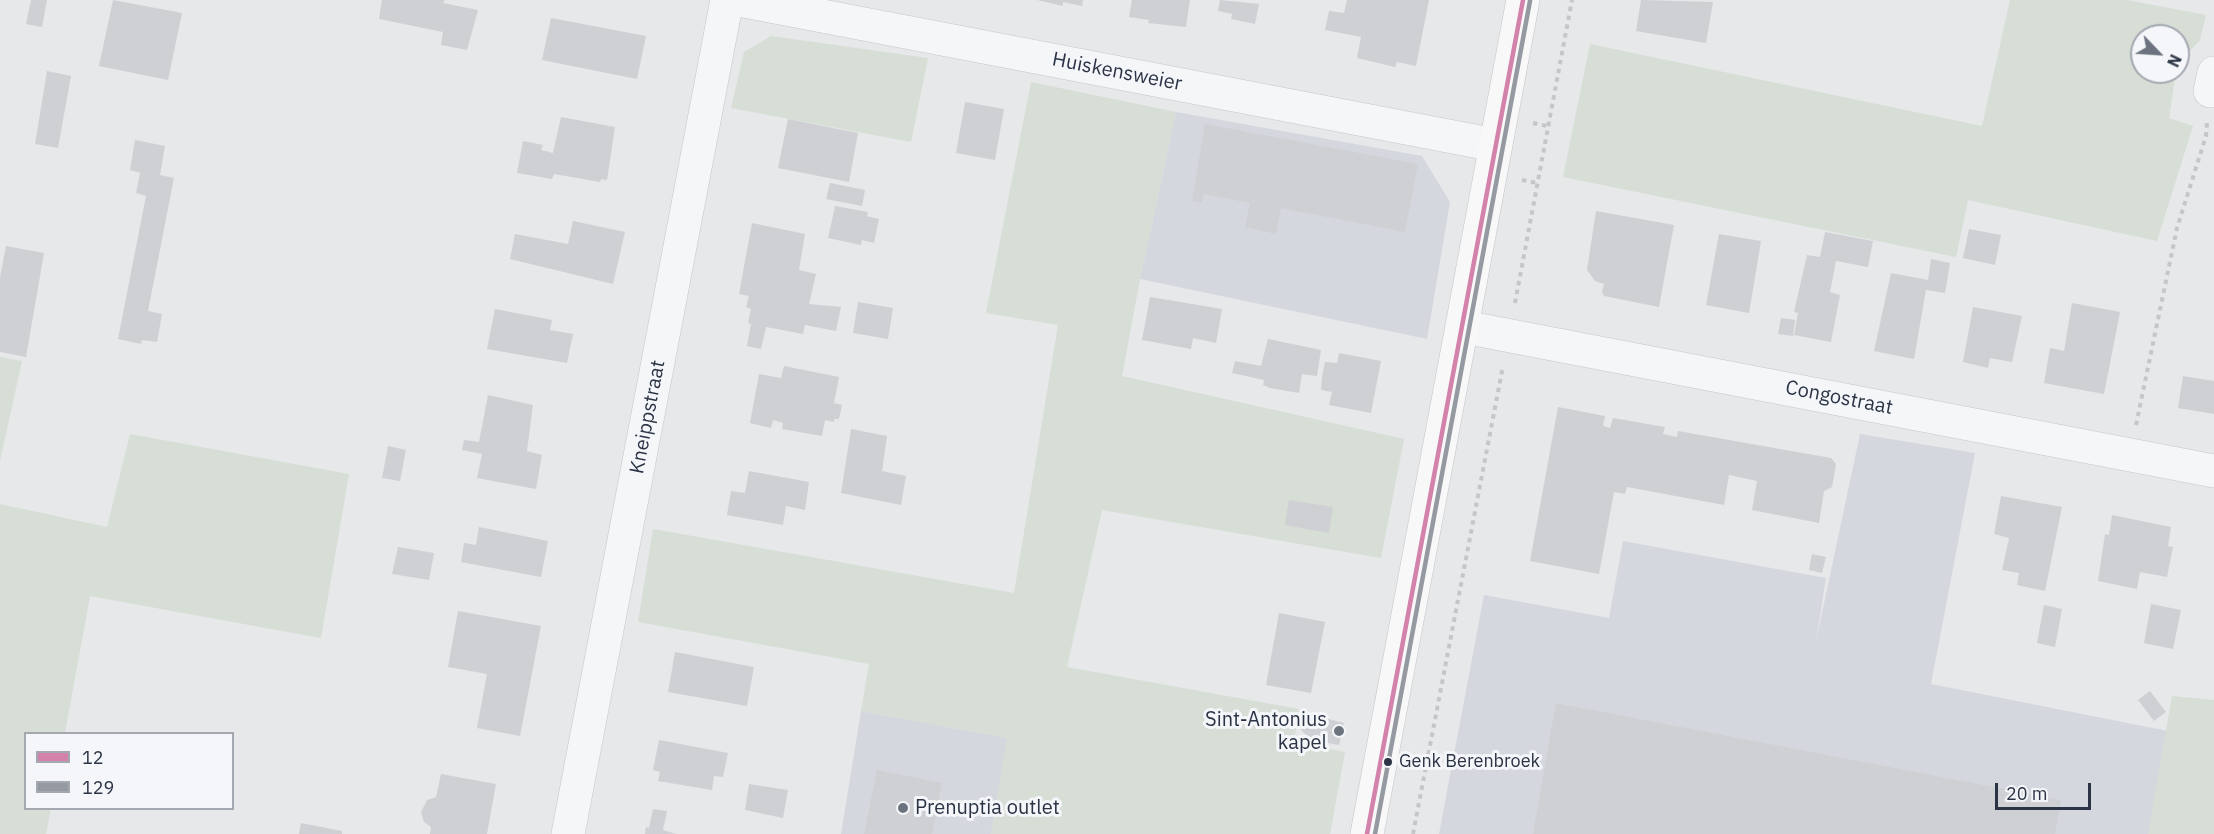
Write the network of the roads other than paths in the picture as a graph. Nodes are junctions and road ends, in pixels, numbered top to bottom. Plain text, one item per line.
1 (727, 0) edge
2 (739, 0) edge
3 (1523, 0) edge
4 (1495, 145) junction
5 (1464, 327) junction
6 (2214, 471) edge
7 (568, 834) edge
8 (1367, 834) edge

1 - 7 street, Kneippstraat
2 - 4 street, Huiskensweier
3 - 4 main road
4 - 5 main road
5 - 6 street, Congostraat
5 - 8 main road

